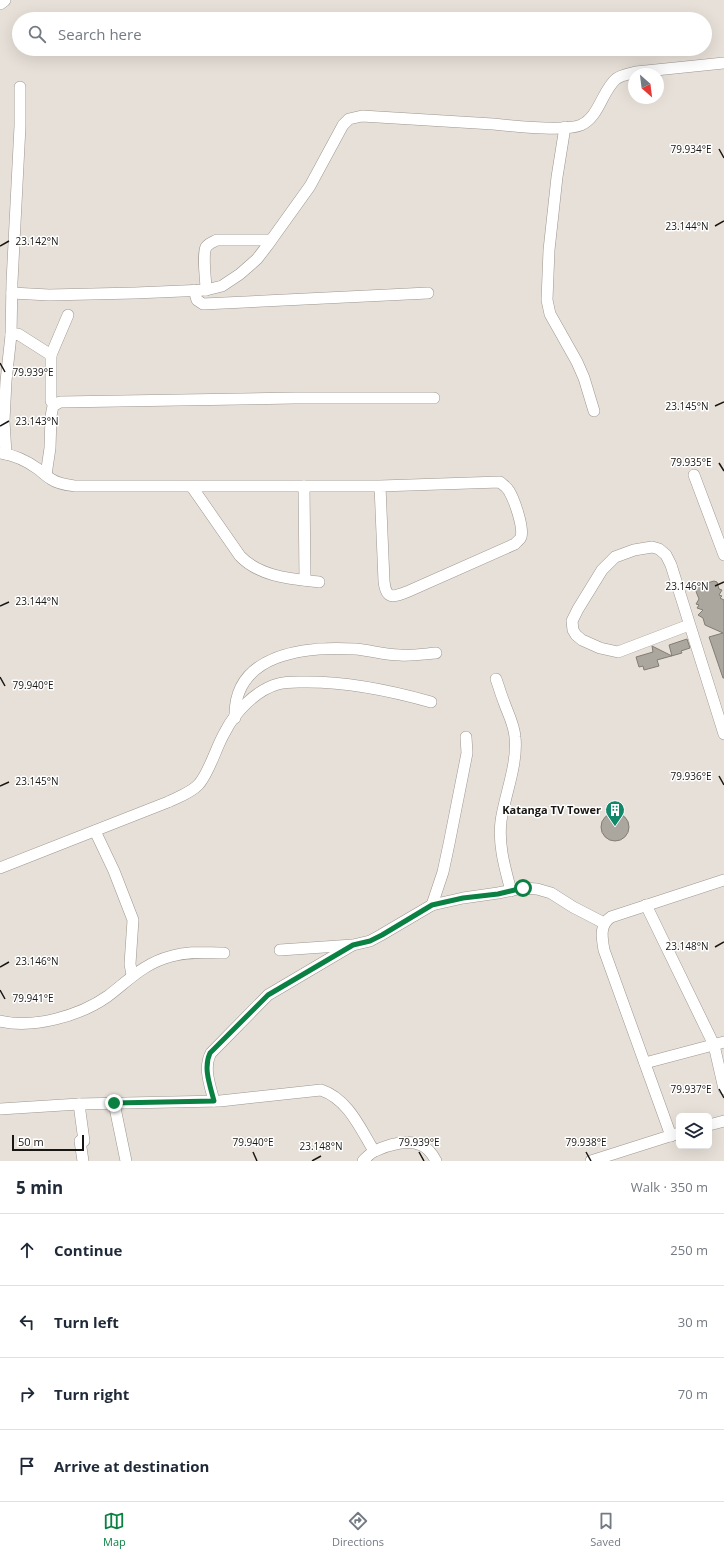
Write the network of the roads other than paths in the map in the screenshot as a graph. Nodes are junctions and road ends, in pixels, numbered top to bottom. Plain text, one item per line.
1 (4, 0) edge
2 (0, 3) edge
3 (724, 62) edge
4 (20, 87) dead end
5 (565, 127) junction
6 (271, 240) junction
7 (194, 290) junction
8 (206, 290) junction
9 (12, 293) junction
10 (428, 293) dead end
11 (68, 315) dead end
12 (11, 335) junction
13 (51, 355) junction
14 (434, 398) dead end
15 (52, 401) dead end
16 (594, 411) dead end
17 (3, 453) edge
18 (46, 475) junction
19 (694, 475) dead end
20 (304, 486) junction
21 (380, 486) junction
22 (192, 487) junction
23 (724, 555) edge
24 (305, 580) junction
25 (319, 582) dead end
26 (689, 625) junction
27 (436, 654) dead end
28 (496, 679) dead end
29 (432, 702) dead end
30 (235, 718) junction
31 (724, 734) edge
32 (466, 737) dead end
33 (95, 831) junction
34 (0, 868) edge
35 (724, 880) edge
36 (511, 891) junction
37 (432, 905) junction
38 (646, 905) junction
39 (604, 923) junction
40 (353, 945) junction
41 (280, 950) dead end
42 (224, 953) dead end
43 (132, 975) junction
44 (0, 1020) edge
45 (719, 1043) edge
46 (645, 1063) junction
47 (724, 1090) edge
48 (214, 1101) junction
49 (114, 1103) junction
50 (79, 1104) junction
51 (0, 1109) edge
52 (724, 1121) edge
53 (712, 1124) edge
54 (675, 1134) edge
55 (374, 1151) junction
56 (83, 1161) edge
57 (126, 1161) edge
58 (363, 1161) edge
59 (436, 1161) edge
60 (591, 1161) edge

1 - 2 street
3 - 5 street
4 - 9 street
5 - 6 street
5 - 16 street
6 - 8 street
6 - 8 street
7 - 8 street
7 - 9 street
7 - 10 street
9 - 12 street
11 - 13 street
12 - 13 street
12 - 17 street
13 - 15 street
14 - 18 street
17 - 18 street
18 - 22 street
19 - 23 street
20 - 21 street
20 - 22 street
20 - 24 street
21 - 21 street
22 - 24 street
24 - 25 street
26 - 26 street
26 - 31 street
27 - 30 street
28 - 36 street
29 - 30 street
30 - 33 street
32 - 37 street
33 - 34 street
33 - 43 street
35 - 38 street
36 - 37 street
36 - 39 street
37 - 40 street
38 - 39 street
38 - 45 street
39 - 46 street
40 - 41 street
40 - 48 street
42 - 43 street
43 - 44 street
45 - 46 street
45 - 47 street
46 - 54 street
48 - 49 street
48 - 55 street
49 - 50 street
49 - 57 street
50 - 51 street
50 - 56 street
52 - 53 street
54 - 60 street
55 - 58 street
55 - 59 street

